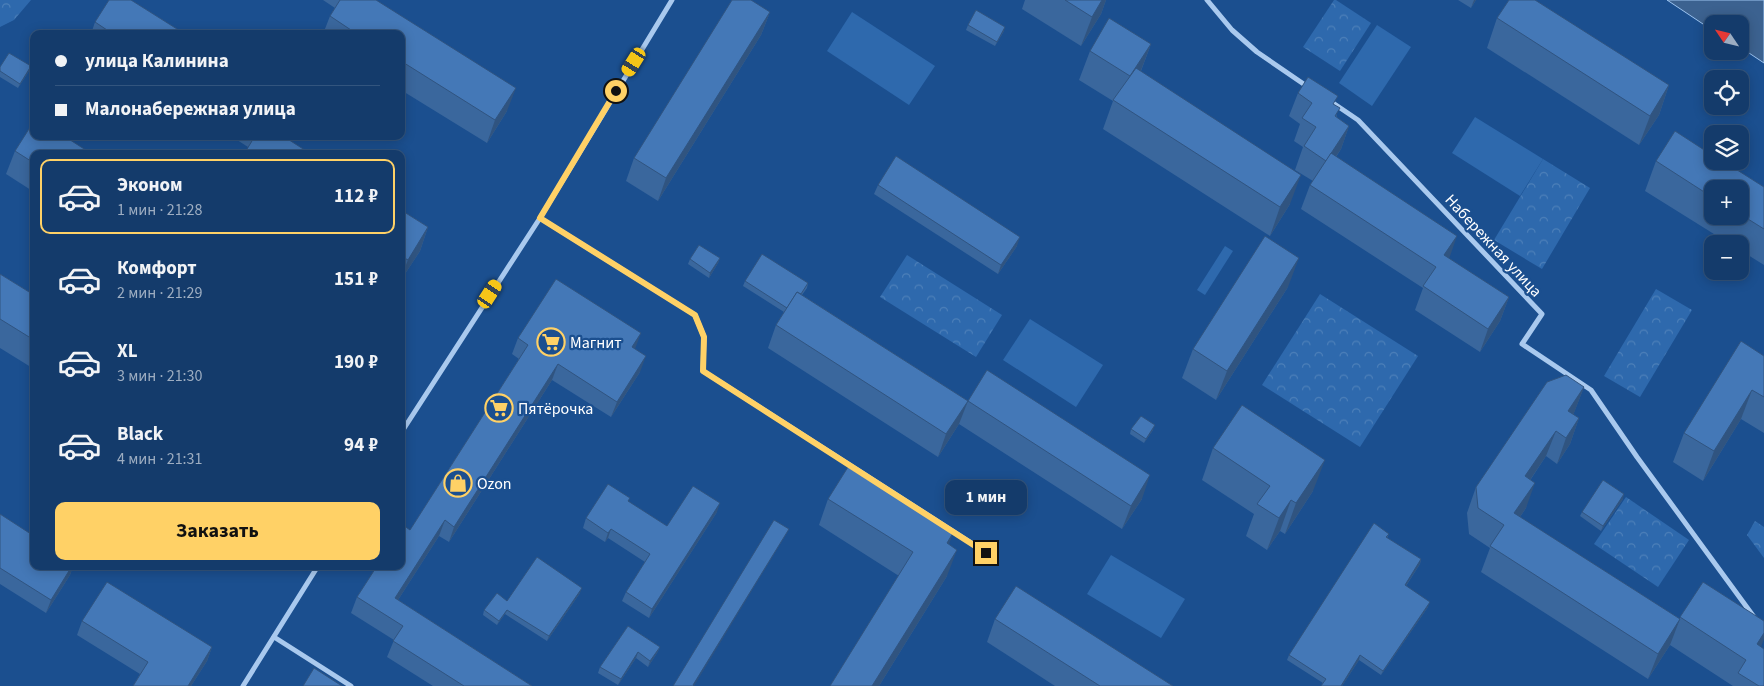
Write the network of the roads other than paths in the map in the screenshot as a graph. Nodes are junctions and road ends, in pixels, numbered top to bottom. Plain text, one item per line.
1 (672, 0) edge
2 (1207, 0) edge
3 (1312, 89) edge
4 (1326, 99) edge
5 (540, 218) junction
6 (405, 427) edge
7 (986, 553) dead end
8 (316, 570) edge
9 (1758, 624) edge
10 (274, 637) junction
11 (243, 686) edge
12 (351, 686) edge

1 - 5 street
2 - 3 street
4 - 9 street, Набережная улица
5 - 6 street
5 - 7 street
8 - 10 street
10 - 11 street
10 - 12 street

